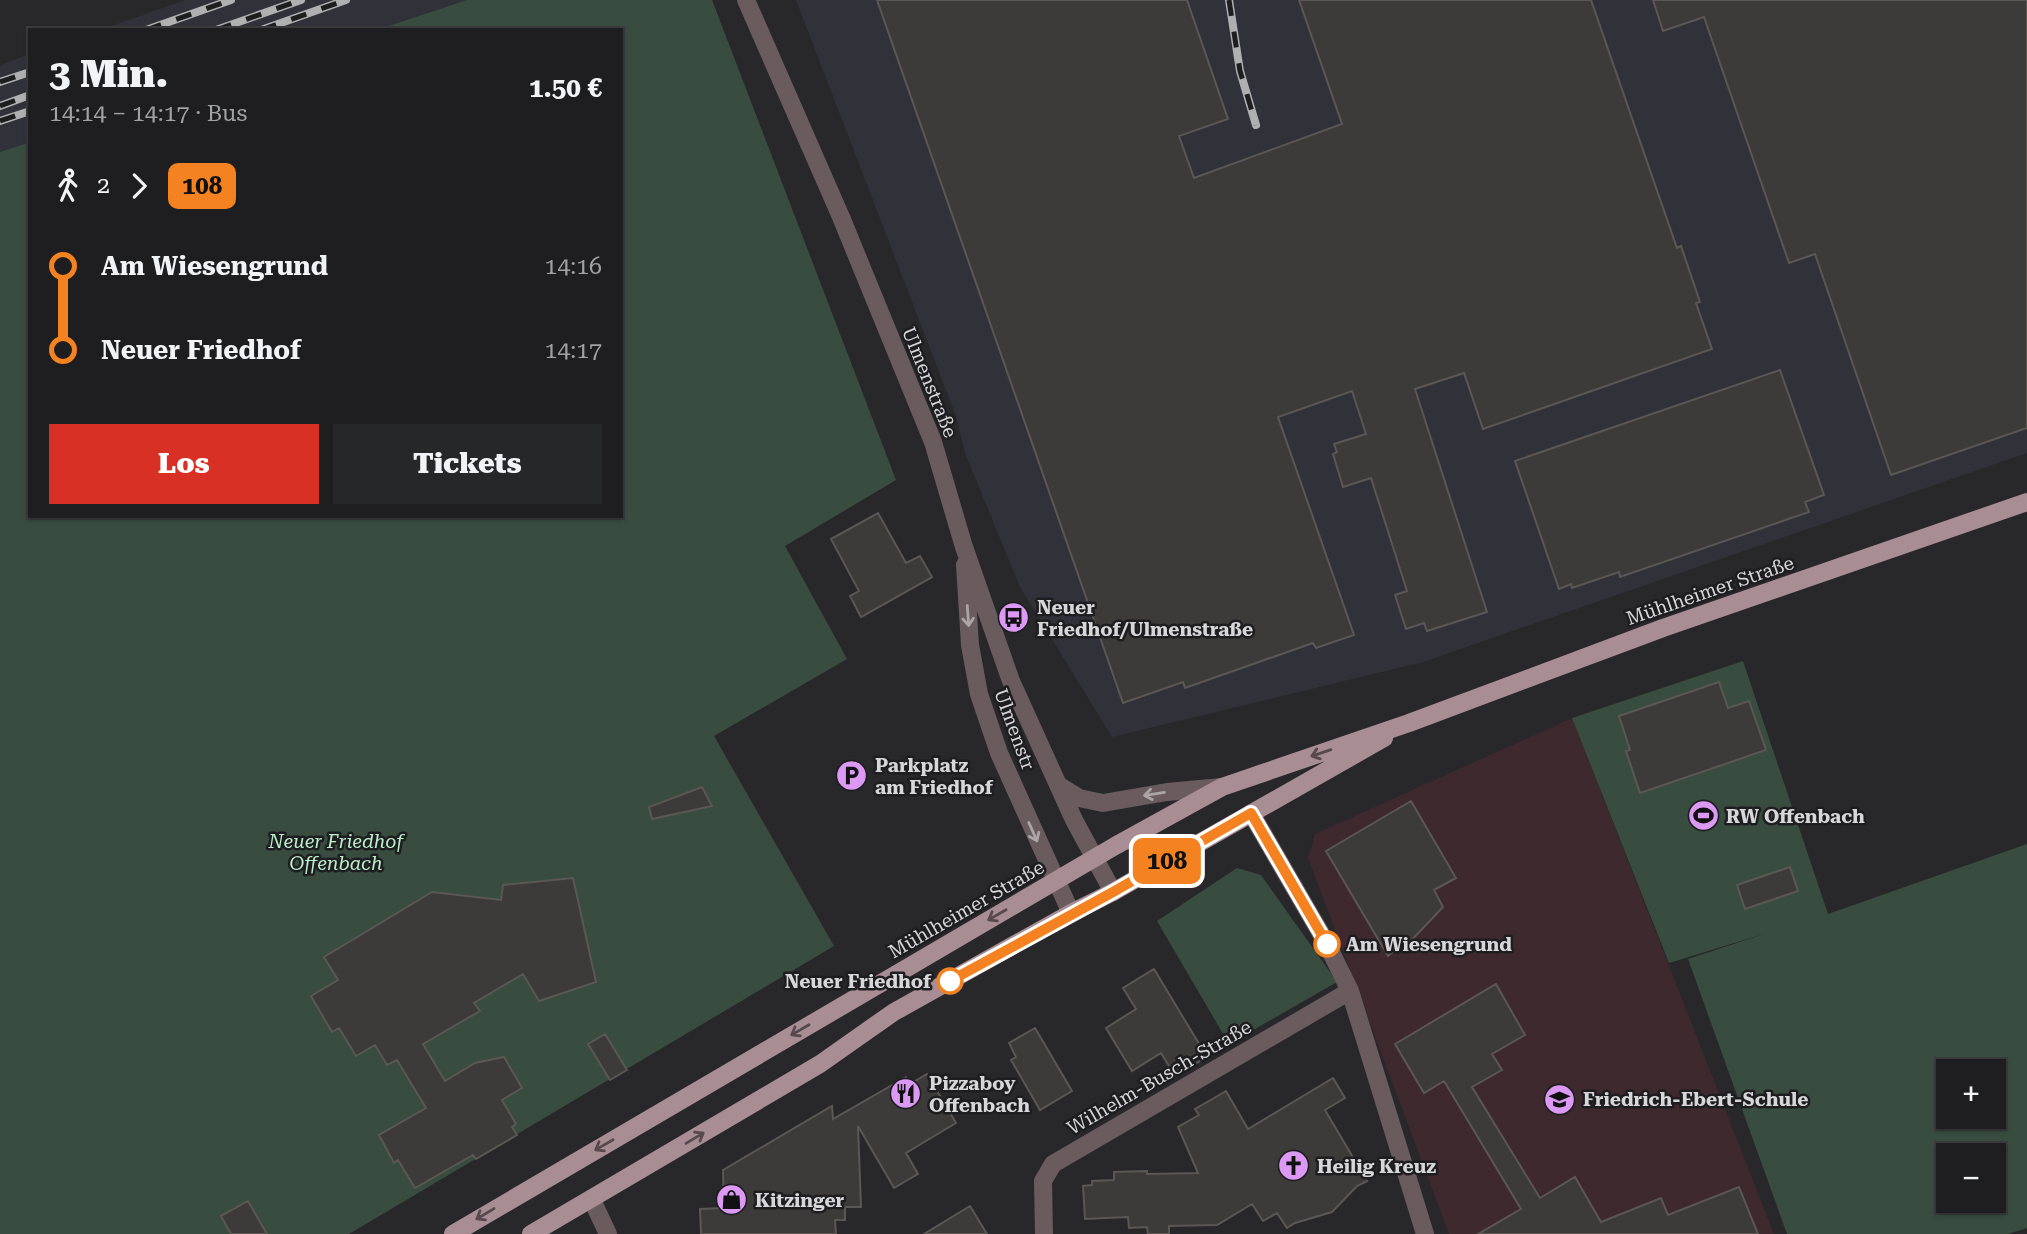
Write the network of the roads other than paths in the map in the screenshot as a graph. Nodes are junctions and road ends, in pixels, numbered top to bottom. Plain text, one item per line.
1 (746, 0) edge
2 (2027, 502) edge
3 (964, 548) junction
4 (1409, 723) junction
5 (1058, 785) junction
6 (1222, 787) junction
7 (1251, 813) junction
8 (1095, 858) junction
9 (1056, 881) junction
10 (1113, 892) junction
11 (1071, 913) junction
12 (1350, 991) junction
13 (592, 1200) junction
14 (453, 1234) edge
15 (531, 1234) edge
16 (608, 1234) edge
17 (1044, 1234) edge
18 (1424, 1234) edge

1 - 3 street, Ulmenstraße
2 - 4 main road, Mühlheimer Straße
3 - 5 street, Ulmenstraße
3 -> 9 street, Ulmenstr
4 -> 6 main road, Mühlheimer Straße
4 - 7 main road, Mühlheimer Straße
6 -> 5 street
5 - 8 street, Ulmenstraße
6 - 8 main road, Mühlheimer Straße
7 - 10 main road, Mühlheimer Straße
7 - 12 street
8 - 9 main road, Mühlheimer Straße
8 - 10 street, Ulmenstraße
9 - 11 street, Ulmenstr
9 -> 14 main road, Mühlheimer Straße
10 - 11 main road, Mühlheimer Straße
13 -> 11 main road, Mühlheimer Straße
12 - 17 street, Wilhelm-Busch-Straße
12 - 18 street
13 - 15 main road, Mühlheimer Straße
13 - 16 street

